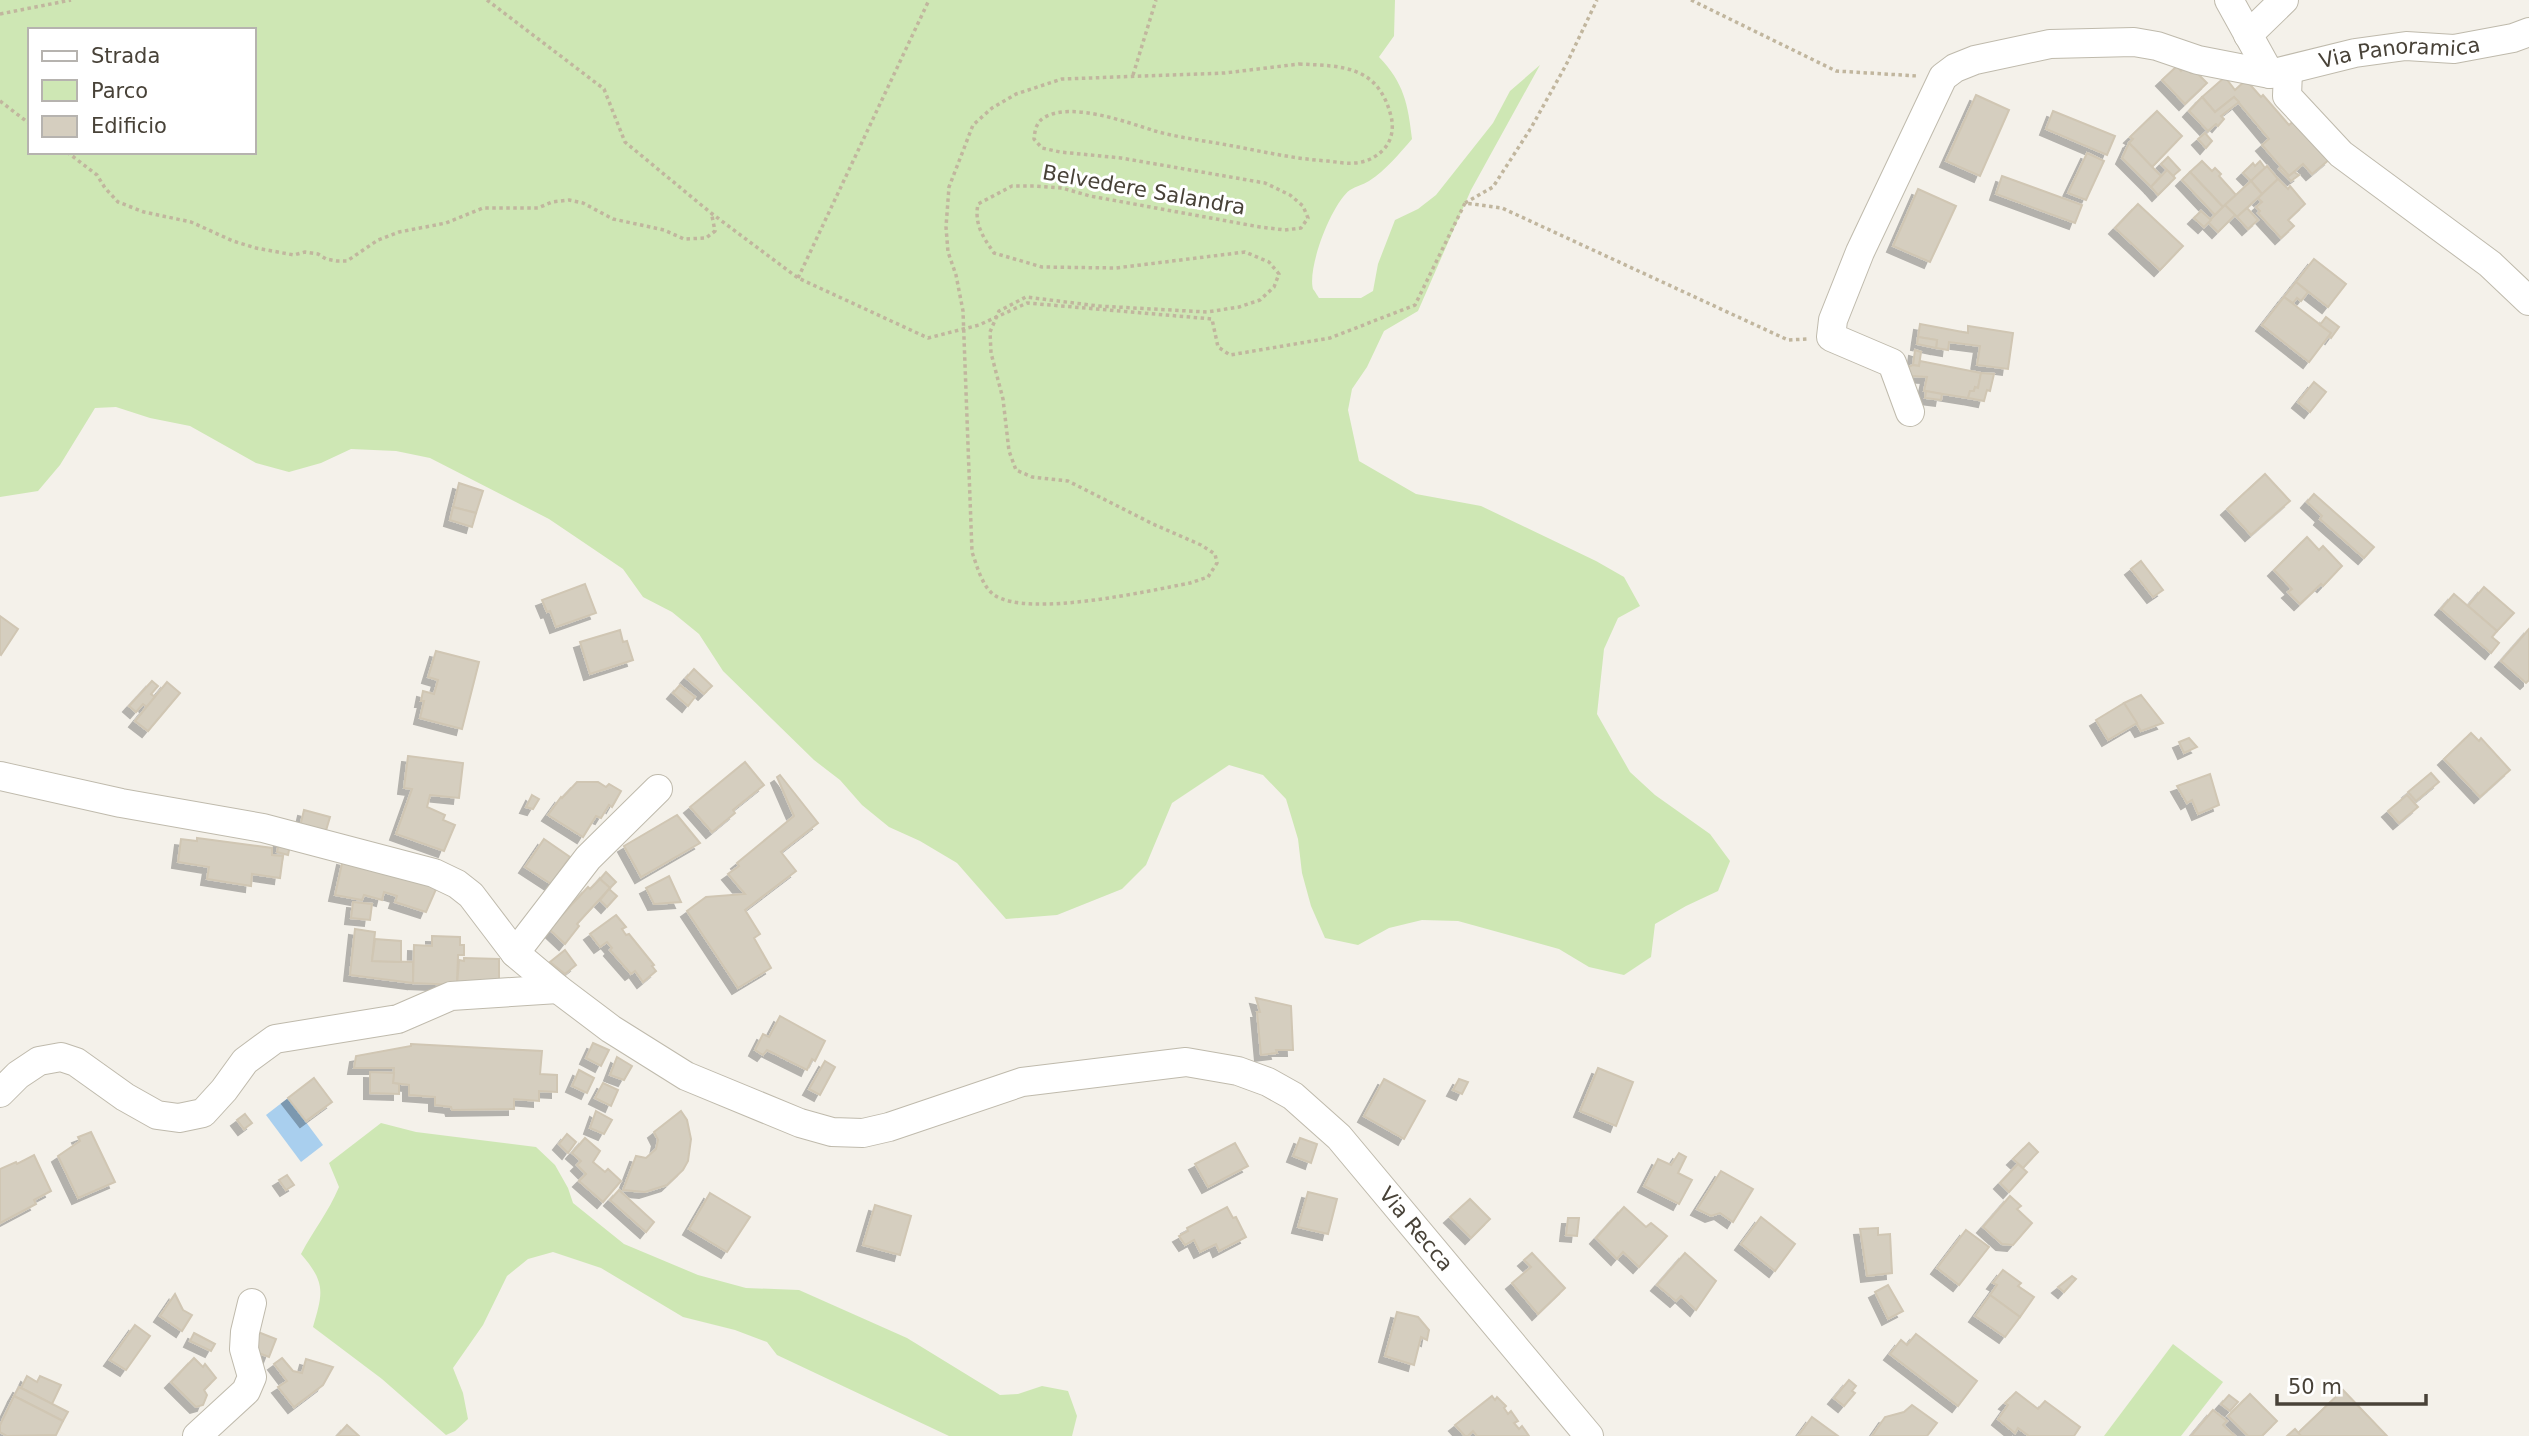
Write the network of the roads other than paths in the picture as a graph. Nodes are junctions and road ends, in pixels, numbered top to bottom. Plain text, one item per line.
1 (2229, 0) edge
2 (2284, 0) edge
3 (2529, 33) edge
4 (2248, 35) junction
5 (2279, 72) junction
6 (2529, 301) edge
7 (1910, 412) dead end
8 (0, 776) edge
9 (658, 789) dead end
10 (515, 953) junction
11 (558, 989) junction
12 (0, 1093) edge
13 (252, 1303) dead end
14 (197, 1436) edge
15 (1589, 1436) edge

1 - 4 street
2 - 4 street
3 - 5 street, Via Panoramica
4 - 5 street
5 - 6 street
5 - 7 street
8 - 10 street, Via Recca
9 - 10 street
10 - 11 street, Via Recca
11 - 12 street
11 - 15 street, Via Recca
13 - 14 street

